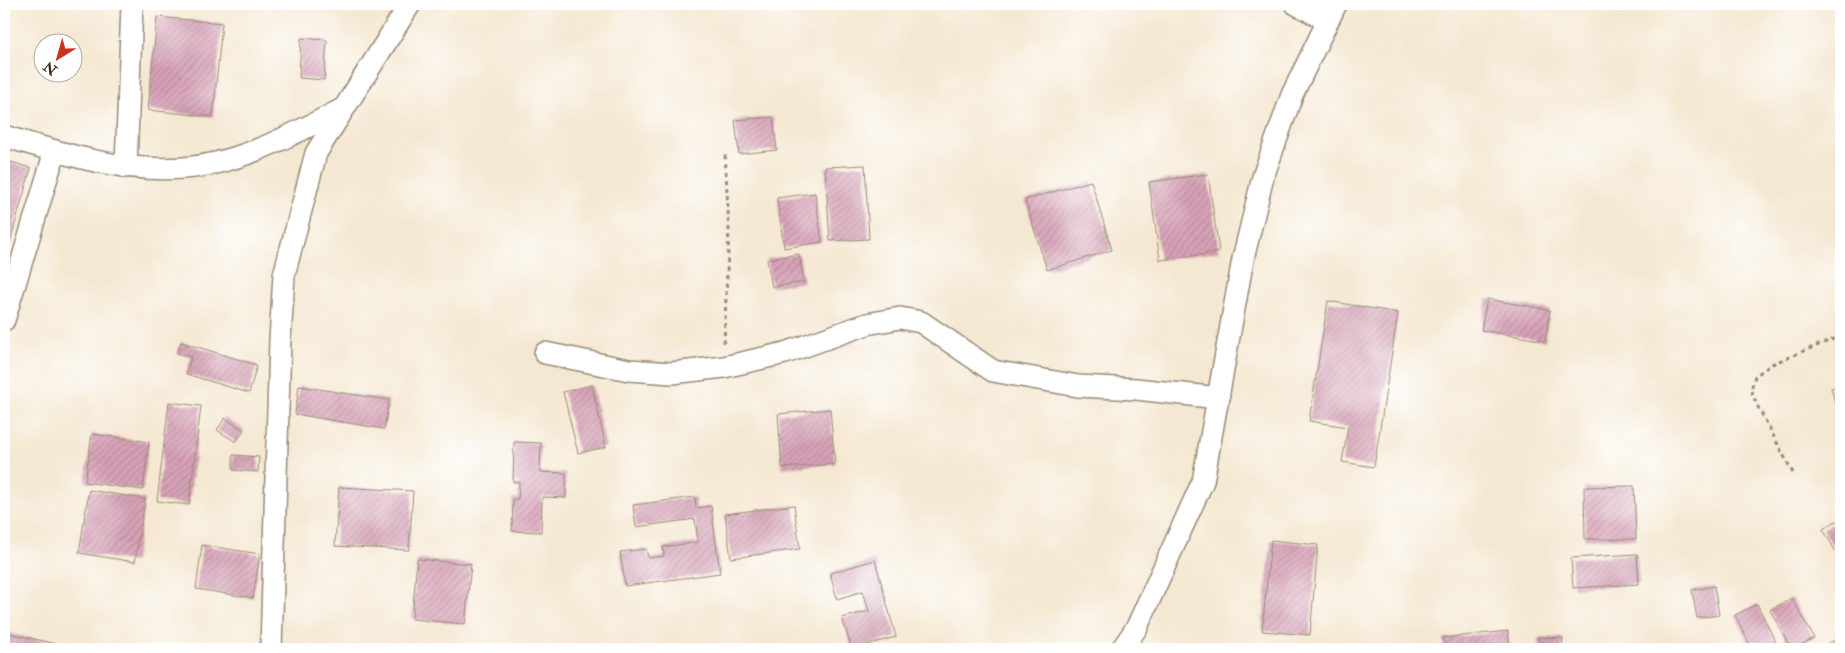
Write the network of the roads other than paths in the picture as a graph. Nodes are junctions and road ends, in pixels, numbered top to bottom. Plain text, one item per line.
1 (132, 4) edge
2 (410, 4) edge
3 (1296, 4) edge
4 (1331, 12) edge
5 (344, 108) junction
6 (4, 136) edge
7 (55, 151) junction
8 (126, 167) junction
9 (4, 320) edge
10 (546, 353) dead end
11 (1218, 398) junction
12 (271, 649) edge
13 (1122, 649) edge

1 - 8 street
2 - 5 street
3 - 4 street
4 - 11 street
5 - 8 street
5 - 12 street
6 - 7 street
7 - 8 street
7 - 9 street
10 - 11 street
11 - 13 street

